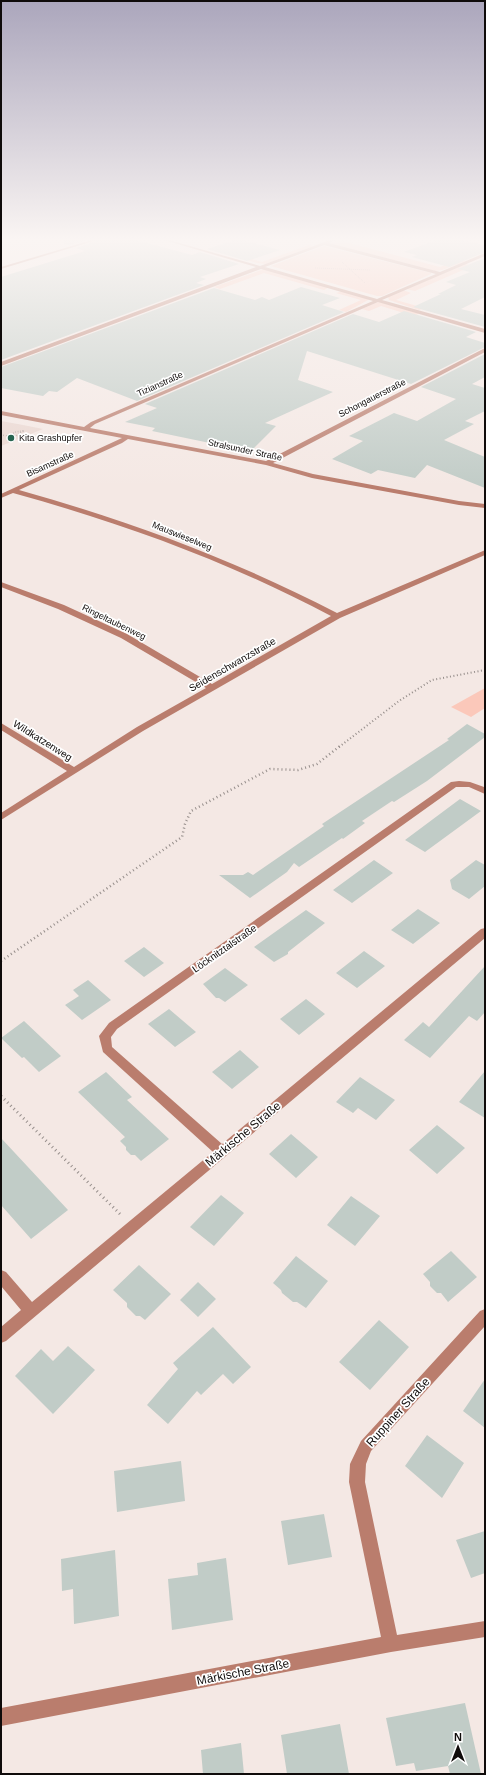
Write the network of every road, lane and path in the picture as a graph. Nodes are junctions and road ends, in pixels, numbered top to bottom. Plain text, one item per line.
1 (113, 323) edge
2 (323, 323) edge
3 (458, 323) edge
4 (485, 331) edge
5 (485, 350) edge
6 (1, 364) edge
7 (1, 413) edge
8 (86, 428) junction
9 (1, 435) edge
10 (10, 437) junction
11 (127, 437) junction
12 (267, 462) junction
13 (14, 490) junction
14 (1, 496) edge
15 (485, 506) edge
16 (485, 552) edge
17 (1, 584) edge
18 (337, 616) junction
19 (485, 670) edge
20 (212, 688) junction
21 (1, 726) edge
22 (74, 772) junction
23 (485, 791) edge
24 (1, 817) edge
25 (485, 932) edge
26 (1, 961) edge
27 (1, 1096) edge
28 (222, 1152) junction
29 (133, 1226) junction
30 (1, 1276) edge
31 (31, 1311) junction
32 (485, 1316) edge
33 (1, 1336) edge
34 (485, 1629) edge
35 (391, 1644) junction
36 (1, 1717) edge

1 - 6 street
2 - 8 street, Tizianstraße
3 - 4 street
5 - 12 street, Schongauerstraße
7 - 8 street, Stralsunder Straße
8 - 11 street, Stralsunder Straße
9 - 10 path
10 - 10 path
11 - 12 street, Stralsunder Straße
11 - 13 street, Bisamstraße
12 - 15 street, Stralsunder Straße
13 - 14 street, Bisamstraße
13 - 18 street, Mauswieselweg
16 - 18 street, Seidenschwanzstraße
17 - 20 street, Ringeltaubenweg
18 - 20 street, Seidenschwanzstraße
19 - 26 path
20 - 22 street, Seidenschwanzstraße
21 - 22 street, Wildkatzenweg
22 - 24 street, Seidenschwanzstraße
23 - 28 street, Löcknitztalstraße
25 - 28 street, Märkische Straße
27 - 29 path
28 - 29 street, Märkische Straße
29 - 31 street, Märkische Straße
30 - 31 street
31 - 33 street, Märkische Straße
32 - 35 street, Ruppiner Straße
34 - 35 street, Märkische Straße
35 - 36 street, Märkische Straße

